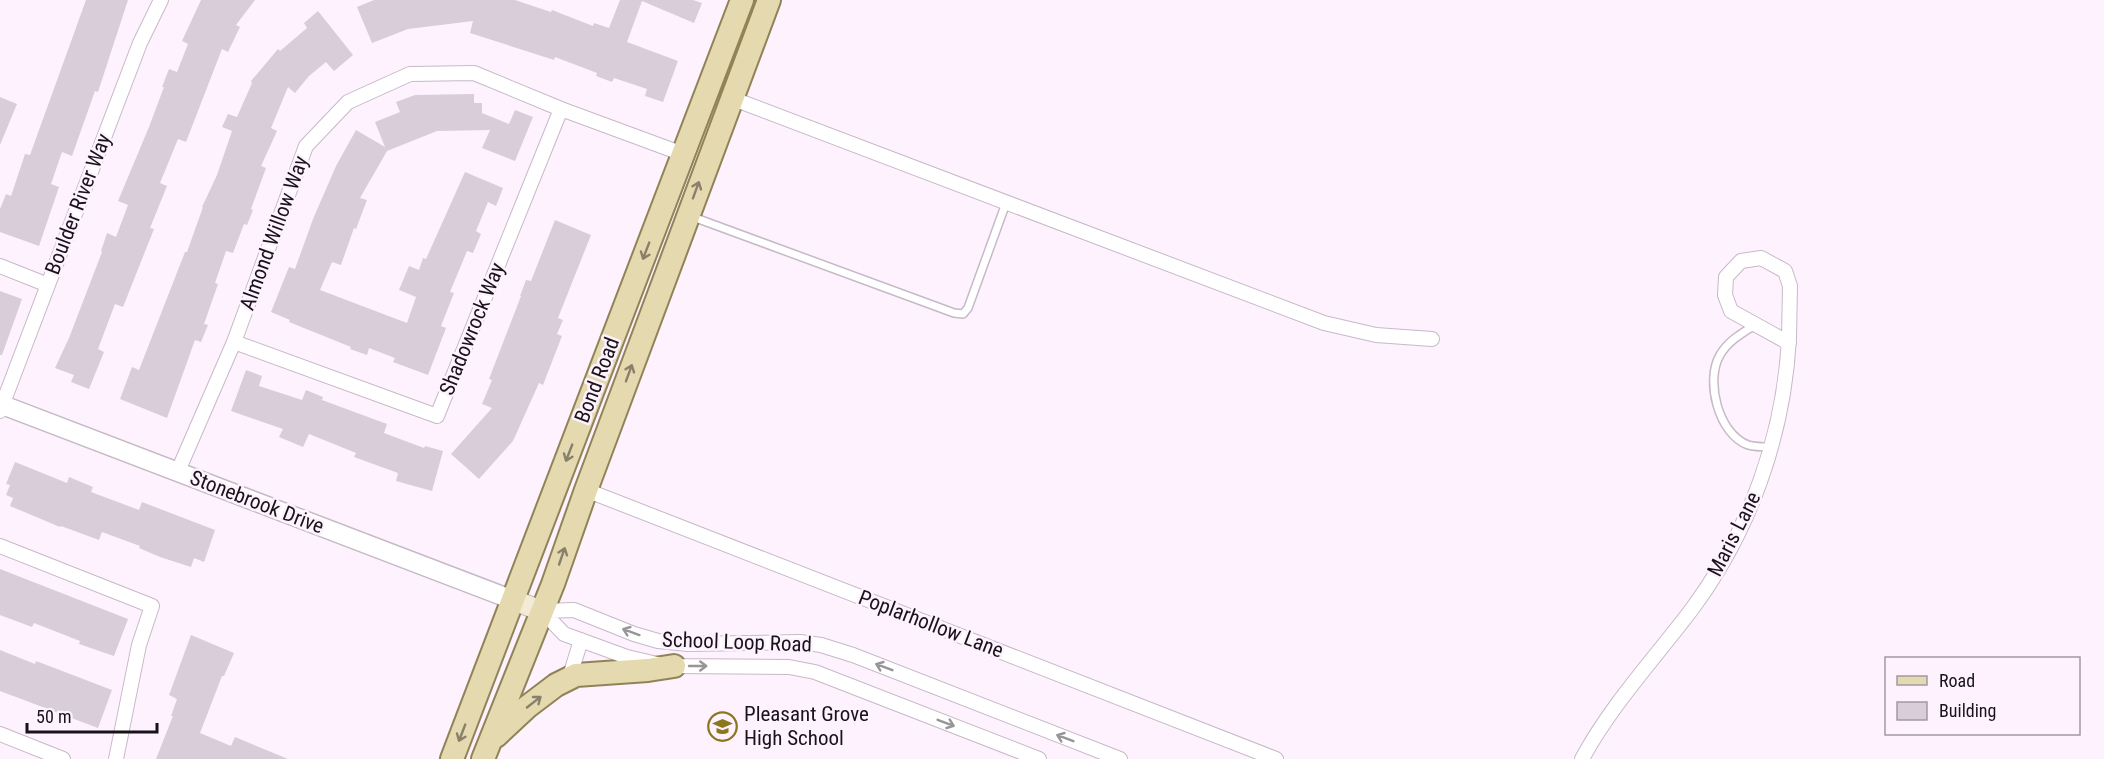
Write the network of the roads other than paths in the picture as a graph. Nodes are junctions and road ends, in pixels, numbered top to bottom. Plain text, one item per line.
1 (161, 0) edge
2 (742, 0) edge
3 (755, 0) edge
4 (768, 0) edge
5 (731, 98) junction
6 (561, 109) junction
7 (714, 144) junction
8 (683, 154) junction
9 (1006, 203) junction
10 (687, 215) junction
11 (0, 267) edge
12 (48, 285) junction
13 (1756, 324) junction
14 (1432, 339) dead end
15 (234, 342) junction
16 (1789, 343) junction
17 (1, 406) edge
18 (1771, 447) junction
19 (178, 471) junction
20 (586, 490) junction
21 (0, 546) edge
22 (513, 600) junction
23 (542, 611) junction
24 (581, 640) junction
25 (674, 666) junction
26 (569, 678) junction
27 (0, 734) edge
28 (487, 750) edge
29 (63, 759) edge
30 (116, 759) edge
31 (452, 759) edge
32 (1039, 759) edge
33 (1120, 759) edge
34 (1276, 759) edge
35 (1582, 759) edge

1 - 12 street, Boulder River Way
2 - 8 main road, Bond Road
3 - 7 main road
4 - 5 main road, Bond Road
5 - 7 main road, Bond Road
5 - 9 street
6 - 8 street, Almond Willow Way
6 - 15 street, Almond Willow Way
6 - 15 street, Shadowrock Way
10 -> 7 main road, Bond Road
8 -> 22 main road, Bond Road
9 - 10 lane
9 - 14 street
20 -> 10 main road, Bond Road
11 - 12 street
12 - 17 street, Boulder River Way
13 - 16 street
13 - 16 street, Maris Lane
13 - 18 lane
15 - 19 street, Almond Willow Way
16 - 18 street, Maris Lane
17 - 19 street, Stonebrook Drive
18 - 35 street, Maris Lane
19 - 22 street, Stonebrook Drive
23 -> 20 main road, Bond Road
20 - 34 street, Poplarhollow Lane
21 - 30 street
22 - 23 main road
22 -> 31 main road, Bond Road
23 - 24 street, School Loop Road
23 - 28 main road, Bond Road
33 -> 23 street, School Loop Road
24 - 25 street, School Loop Road
24 - 26 street
25 - 26 main road
25 -> 32 street, School Loop Road
28 -> 26 main road
27 - 29 street

